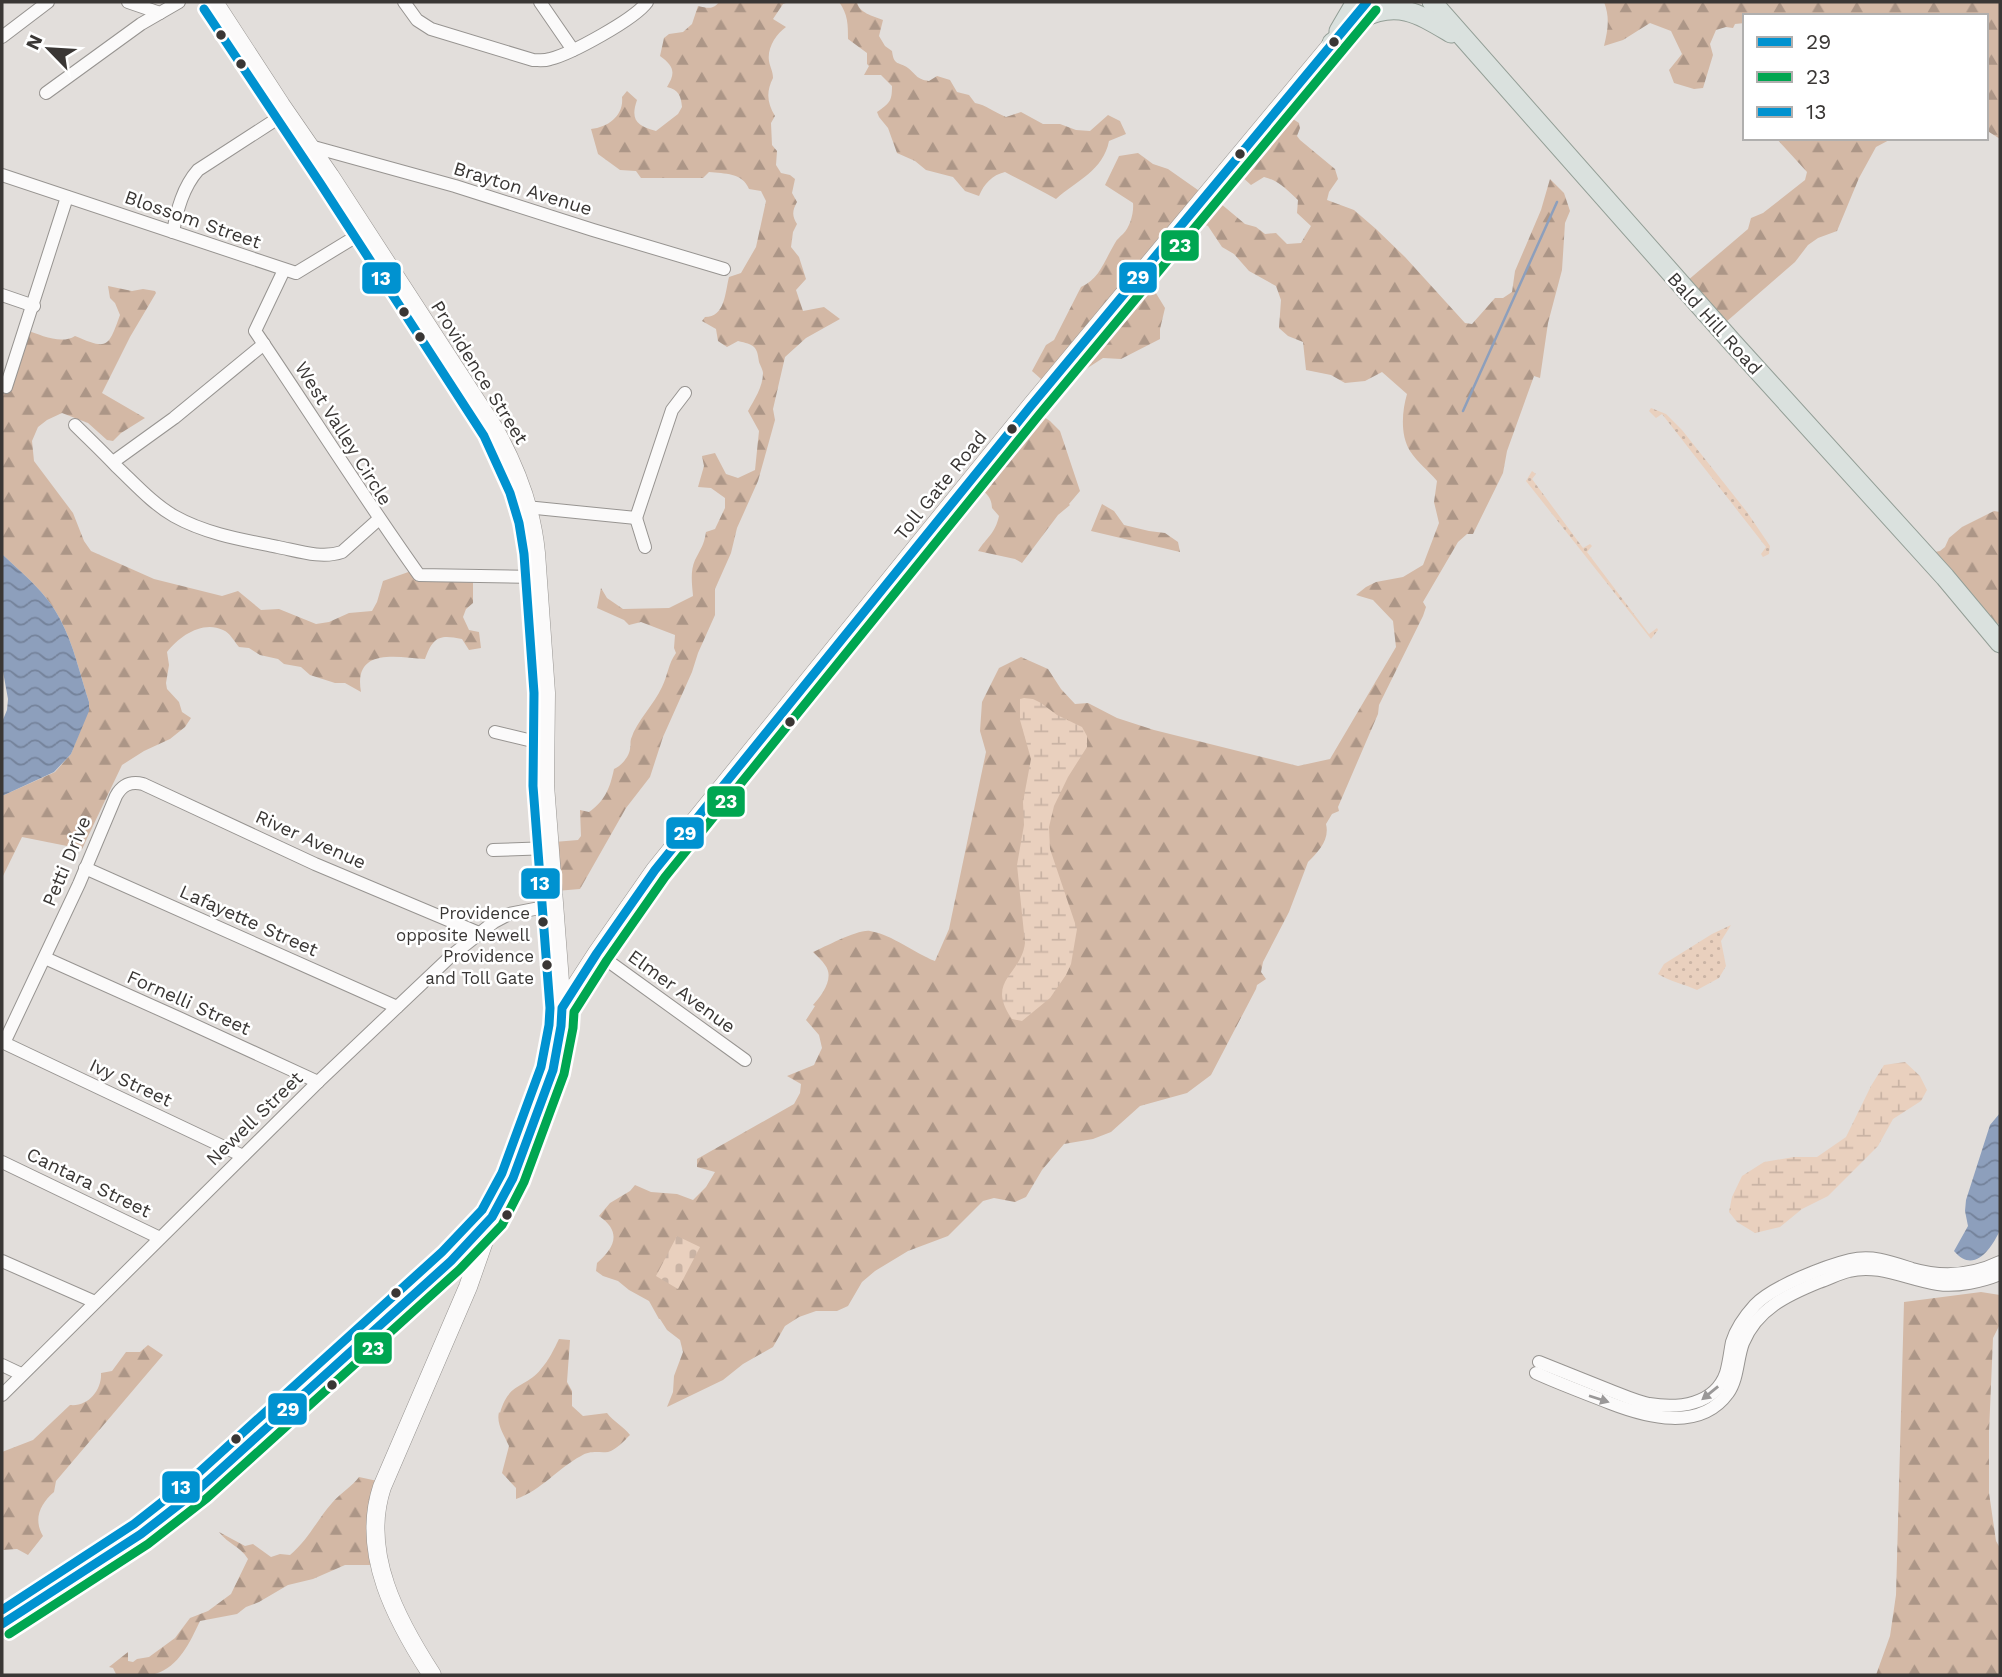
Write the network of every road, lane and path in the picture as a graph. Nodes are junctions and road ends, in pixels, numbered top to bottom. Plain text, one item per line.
1 (48, 2) edge
2 (128, 2) edge
3 (179, 2) edge
4 (214, 2) edge
5 (404, 2) edge
6 (540, 2) edge
7 (647, 2) edge
8 (1356, 2) edge
9 (1367, 2) edge
10 (1432, 2) edge
11 (1443, 2) edge
12 (160, 13) junction
13 (1453, 26) junction
14 (2, 37) edge
15 (1332, 43) junction
16 (1469, 44) junction
17 (573, 50) junction
18 (46, 93) dead end
19 (286, 113) junction
20 (310, 146) junction
21 (2, 175) edge
22 (67, 197) junction
23 (365, 231) junction
24 (173, 232) junction
25 (724, 269) dead end
26 (284, 270) junction
27 (2, 295) edge
28 (34, 306) junction
29 (264, 344) junction
30 (4, 386) edge
31 (685, 393) dead end
32 (75, 425) dead end
33 (113, 462) junction
34 (526, 507) junction
35 (636, 518) junction
36 (379, 519) junction
37 (645, 547) dead end
38 (537, 577) junction
39 (2000, 643) edge
40 (495, 732) dead end
41 (545, 744) junction
42 (128, 783) joint
43 (551, 848) junction
44 (493, 850) dead end
45 (85, 868) junction
46 (555, 905) junction
47 (479, 933) junction
48 (597, 953) junction
49 (45, 958) junction
50 (397, 1007) junction
51 (562, 1008) junction
52 (3, 1042) edge
53 (745, 1060) dead end
54 (318, 1082) junction
55 (243, 1156) junction
56 (2, 1162) edge
57 (492, 1217) junction
58 (160, 1238) junction
59 (2, 1261) edge
60 (2000, 1262) edge
61 (2000, 1274) edge
62 (95, 1303) junction
63 (2, 1365) edge
64 (21, 1374) junction
65 (2, 1395) edge
66 (2, 1624) edge
67 (432, 1675) edge

1 - 14 street
2 - 12 street
3 - 12 street
4 - 19 main road, Providence Street
5 - 17 street
6 - 17 street
7 - 17 street
8 - 15 main road
9 - 15 main road, Toll Gate Road
10 - 13 main road, Bald Hill Road
11 - 13 main road
12 - 18 street
13 - 16 main road, Bald Hill Road
15 - 16 main road
15 - 48 main road, Toll Gate Road
16 - 39 main road, Bald Hill Road
19 - 20 main road, Providence Street
19 - 24 street
20 - 23 main road, Providence Street
20 - 25 street, Brayton Avenue
21 - 22 street, Blossom Street
22 - 24 street, Blossom Street
22 - 28 street
23 - 26 street
23 - 34 main road, Providence Street
24 - 26 street, Blossom Street
26 - 29 street
27 - 28 street
28 - 30 street
29 - 33 street
29 - 36 street, West Valley Circle
31 - 35 street
32 - 33 street, West Valley Circle
33 - 36 street, West Valley Circle
34 - 35 street
34 - 38 main road, Providence Street
35 - 37 street
36 - 38 street
38 - 41 main road, Providence Street
40 - 41 street
41 - 43 main road, Providence Street
42 - 45 street, Petti Drive
42 - 47 street, River Avenue
43 - 44 street
43 - 46 main road, Providence Street
45 - 49 street, Petti Drive
45 - 50 street, Lafayette Street
46 - 47 street, Newell Street
46 - 51 main road, Providence Street
47 - 50 street, Newell Street
48 - 51 main road, Toll Gate Road
48 - 53 street, Elmer Avenue
49 - 52 street, Petti Drive
49 - 54 street, Fornelli Street
50 - 54 street, Newell Street
51 - 57 main road, Providence Street
52 - 55 street, Ivy Street
54 - 55 street, Newell Street
55 - 58 street, Newell Street
56 - 58 street, Cantara Street
57 - 66 main road, Providence Street
57 - 67 main road
58 - 62 street, Newell Street
59 - 62 street
60 -> 61 street
62 - 64 street, Newell Street
63 - 64 street
64 - 65 street, Newell Street

